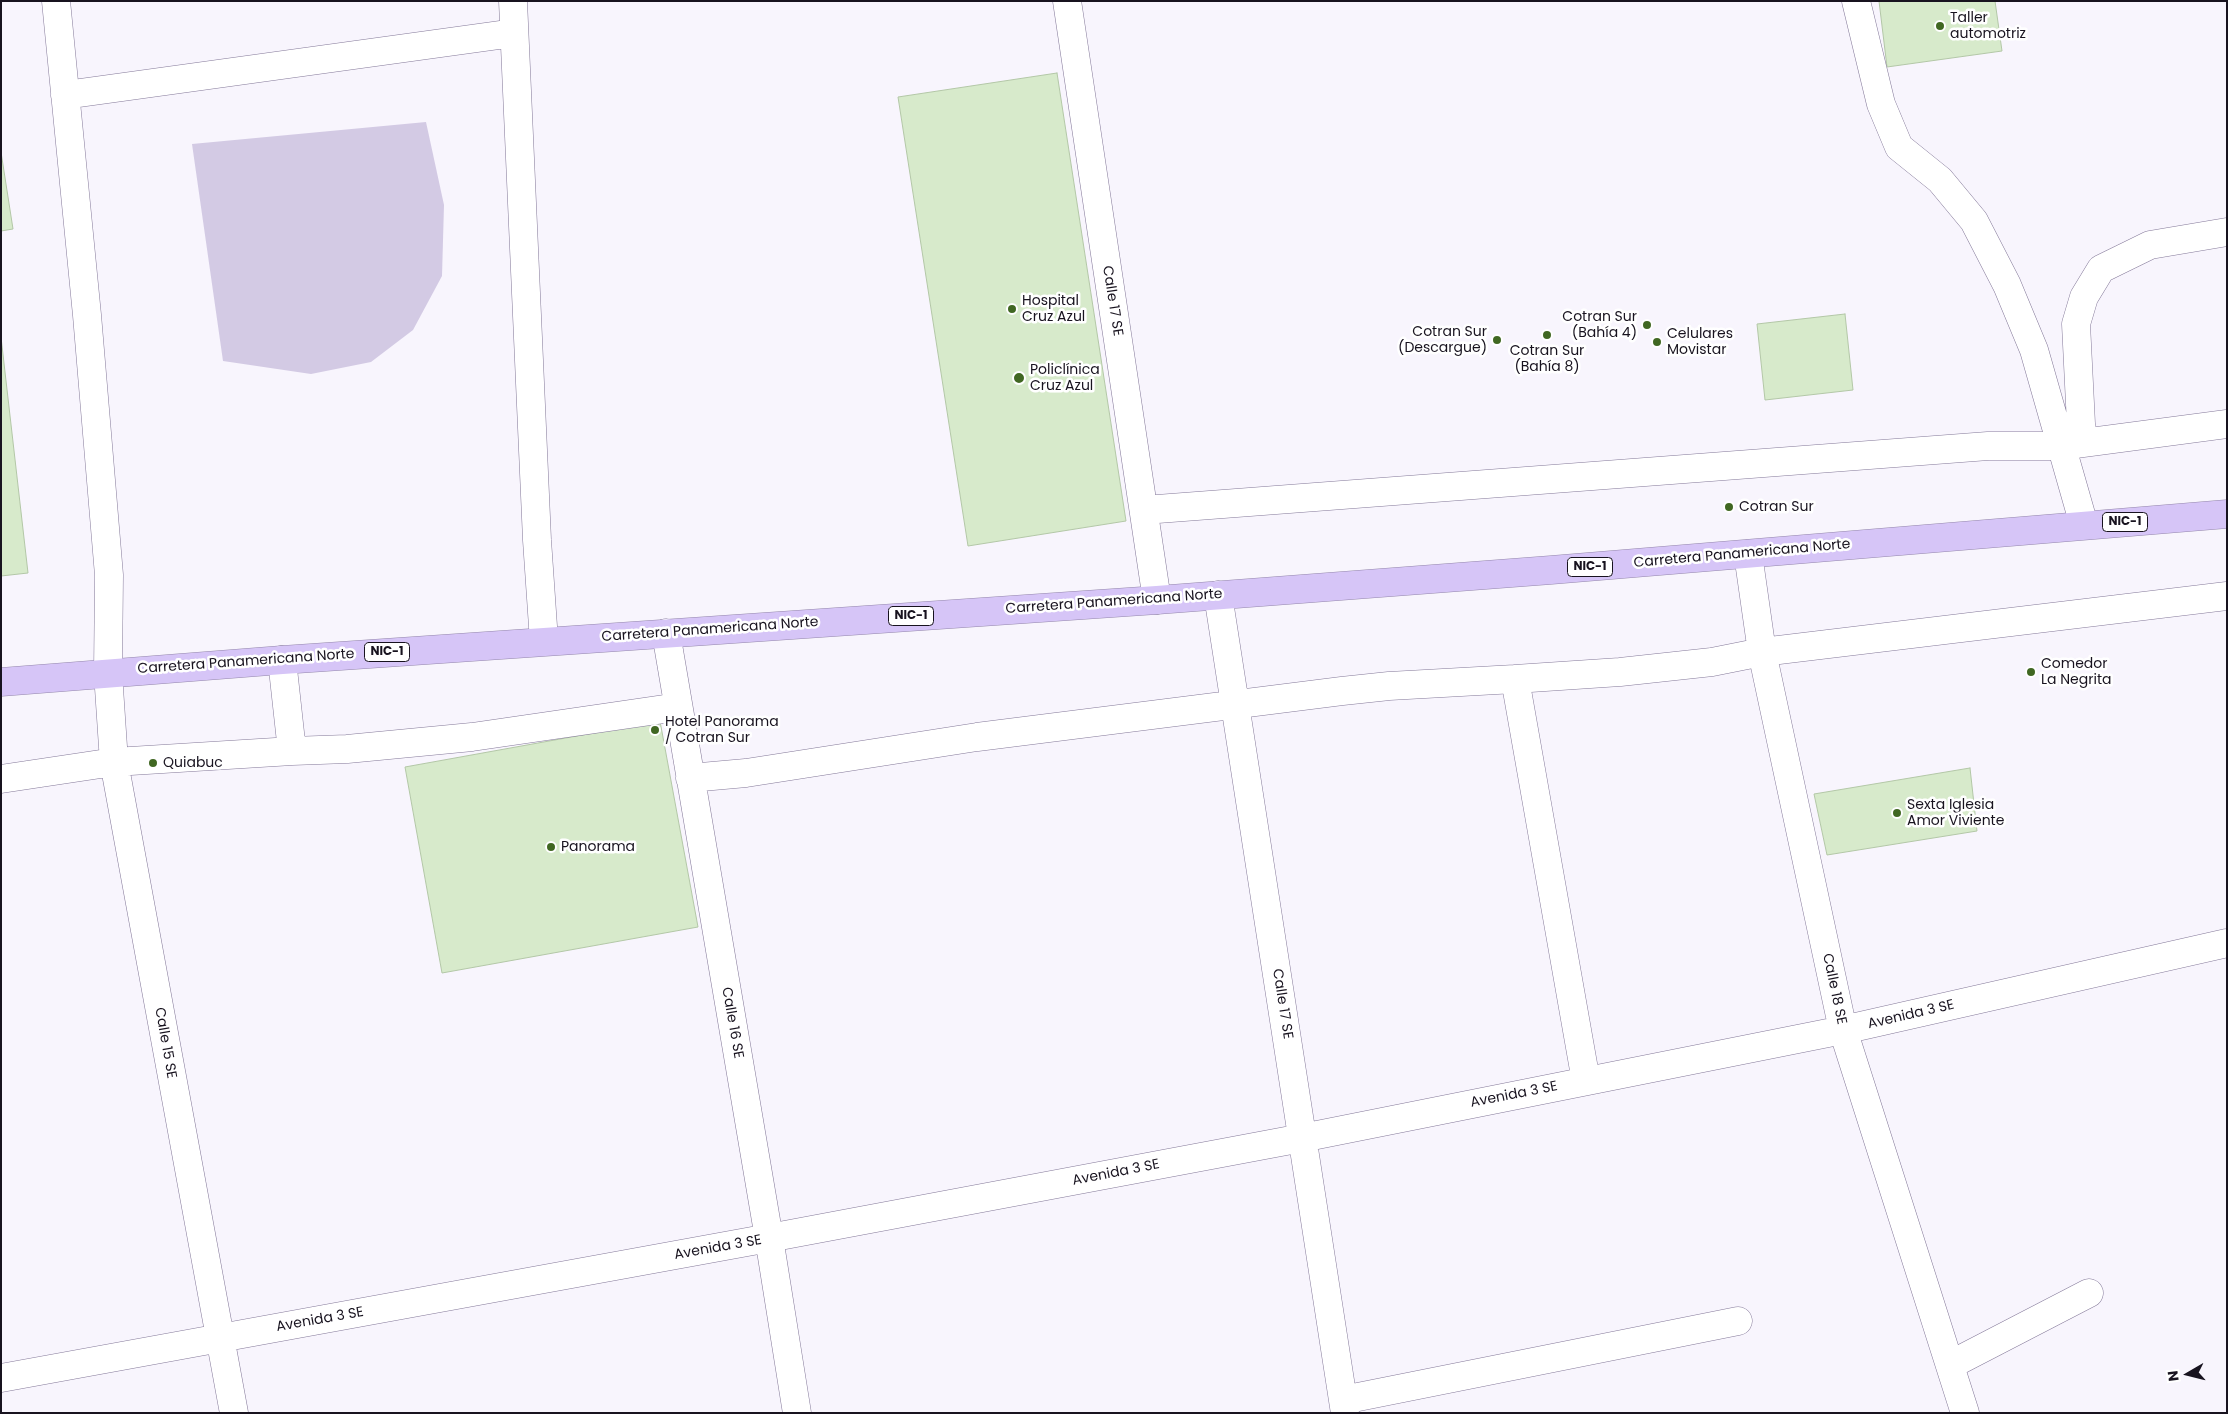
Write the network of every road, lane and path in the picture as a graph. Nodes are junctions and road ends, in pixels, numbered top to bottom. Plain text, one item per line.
1 (56, 1) edge
2 (513, 1) edge
3 (1068, 1) edge
4 (1856, 1) edge
5 (514, 33) junction
6 (65, 95) junction
7 (2227, 232) edge
8 (2227, 424) edge
9 (2072, 445) junction
10 (1144, 510) junction
11 (2227, 514) edge
12 (2084, 525) junction
13 (1748, 554) junction
14 (1218, 595) junction
15 (2227, 596) edge
16 (1157, 600) junction
17 (666, 633) junction
18 (544, 641) junction
19 (1762, 652) junction
20 (282, 660) junction
21 (108, 672) junction
22 (1515, 679) junction
23 (1, 682) edge
24 (1235, 706) junction
25 (678, 707) junction
26 (292, 751) junction
27 (114, 762) junction
28 (690, 778) junction
29 (1, 779) edge
30 (2227, 943) edge
31 (1843, 1030) junction
32 (1586, 1081) junction
33 (1302, 1138) junction
34 (769, 1238) junction
35 (2089, 1293) dead end
36 (1738, 1321) dead end
37 (220, 1338) junction
38 (1950, 1365) junction
39 (1, 1378) edge
40 (1344, 1406) edge
41 (234, 1413) edge
42 (797, 1413) edge
43 (1965, 1413) edge

1 - 6 street, Calle 15 SE
2 - 5 street
3 - 10 street, Calle 17 SE
4 - 9 street
5 - 6 street
5 - 18 street
6 - 21 street, Calle 15 SE
7 - 9 street
8 - 9 street
9 - 10 street
9 - 12 street
10 - 16 street, Calle 17 SE
11 - 12 highway, Carretera Panamericana Norte / NIC-1
12 - 13 highway, Carretera Panamericana Norte / NIC-1
13 - 14 highway, Carretera Panamericana Norte / NIC-1
13 - 19 street, Calle 18 SE
14 - 16 highway, Carretera Panamericana Norte / NIC-1
14 - 24 street, Calle 17 SE
15 - 19 street
16 - 17 highway, Carretera Panamericana Norte / NIC-1
17 - 18 highway, Carretera Panamericana Norte / NIC-1
17 - 25 street, Calle 16 SE
18 - 20 highway, Carretera Panamericana Norte / NIC-1
19 - 22 street
19 - 31 street, Calle 18 SE
20 - 21 highway, Carretera Panamericana Norte / NIC-1
20 - 26 street
21 - 23 highway, Carretera Panamericana Norte / NIC-1
21 - 27 street, Calle 15 SE
22 - 24 street
22 - 32 street
24 - 28 street
24 - 33 street, Calle 17 SE
25 - 26 street
25 - 28 street, Calle 16 SE
26 - 27 street
27 - 29 street
27 - 37 street, Calle 15 SE
28 - 34 street, Calle 16 SE
30 - 31 street, Avenida 3 SE
31 - 32 street, Avenida 3 SE
31 - 38 street, Calle 18 SE
32 - 33 street, Avenida 3 SE
33 - 34 street, Avenida 3 SE
33 - 40 street, Calle 17 SE
34 - 37 street, Avenida 3 SE
34 - 42 street, Calle 16 SE
35 - 38 street
36 - 40 street
37 - 39 street, Avenida 3 SE
37 - 41 street, Calle 15 SE
38 - 43 street, Calle 18 SE

